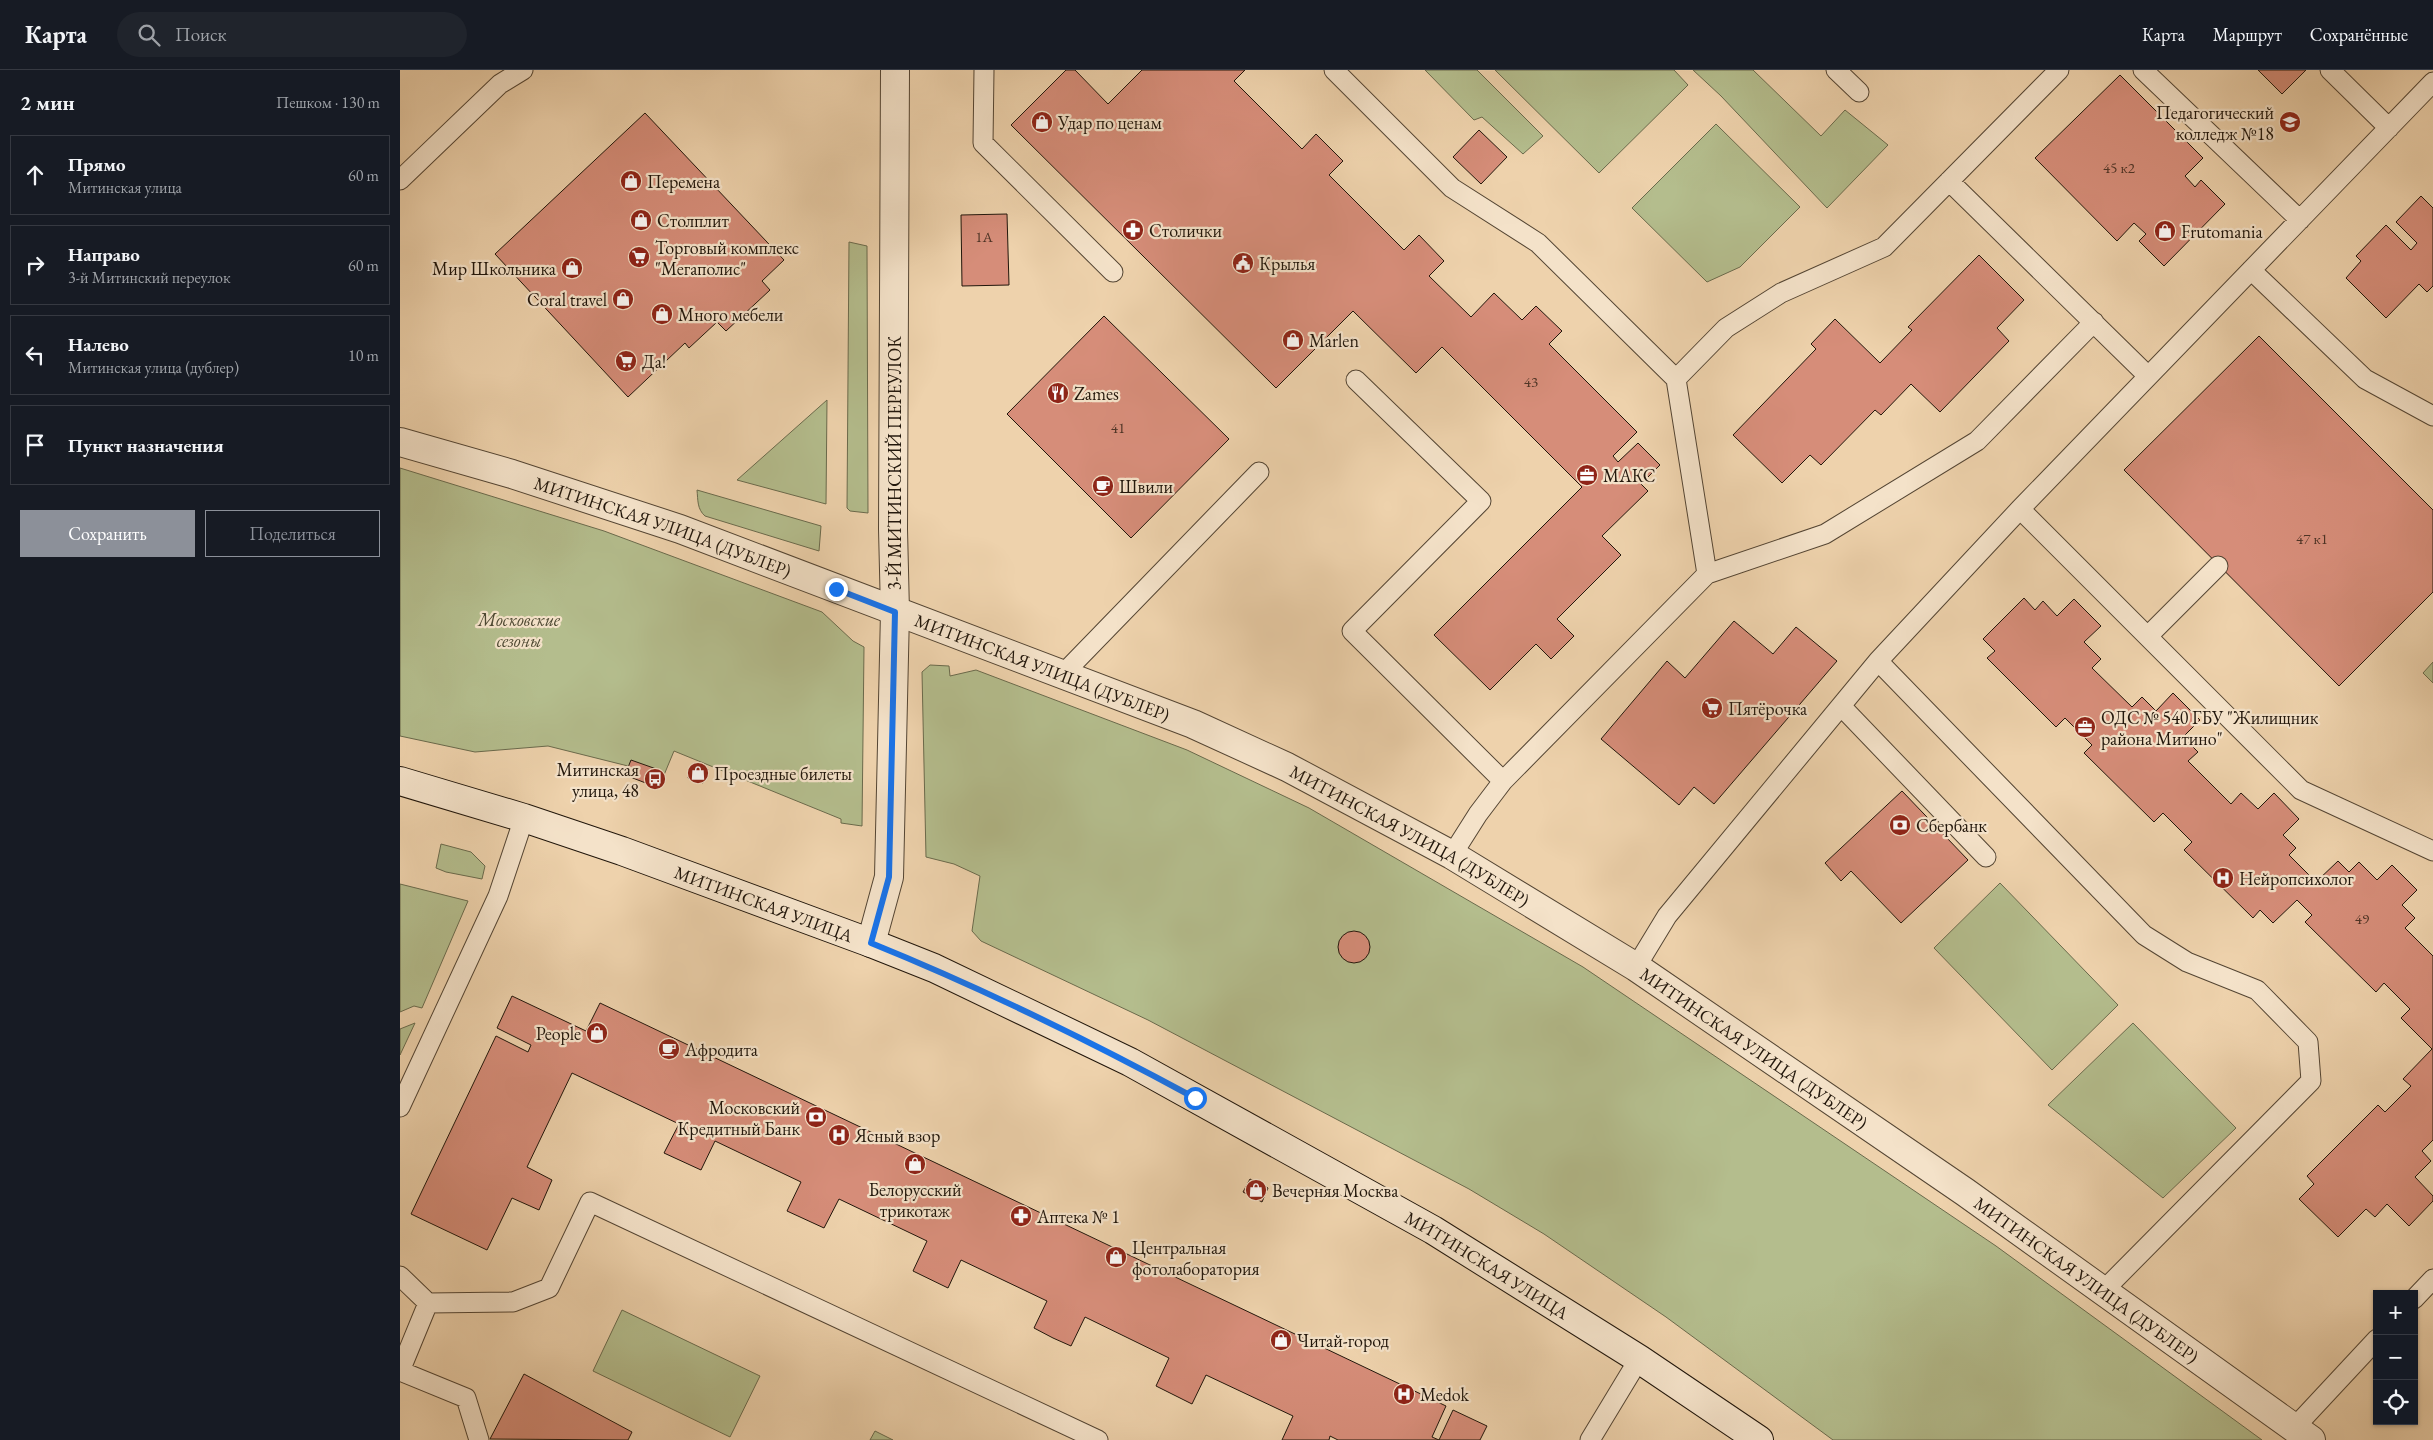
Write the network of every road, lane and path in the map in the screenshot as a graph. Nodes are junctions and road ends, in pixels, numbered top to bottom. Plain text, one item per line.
1 (523, 70) edge
2 (895, 70) edge
3 (984, 70) edge
4 (1334, 70) edge
5 (1836, 70) edge
6 (2059, 70) edge
7 (2143, 70) edge
8 (2330, 70) edge
9 (496, 77) edge
10 (2430, 91) edge
11 (1859, 92) dead end
12 (2389, 128) junction
13 (400, 180) edge
14 (1949, 181) junction
15 (2300, 220) junction
16 (2251, 270) junction
17 (1113, 272) dead end
18 (2094, 322) junction
19 (2148, 376) junction
20 (1676, 379) junction
21 (1356, 380) dead end
22 (2433, 416) edge
23 (400, 442) edge
24 (1259, 472) dead end
25 (2020, 509) junction
26 (2218, 566) dead end
27 (1707, 574) junction
28 (895, 612) junction
29 (2148, 636) junction
30 (1878, 660) junction
31 (1062, 674) junction
32 (1841, 706) junction
33 (400, 781) edge
34 (1503, 781) junction
35 (524, 818) junction
36 (2433, 851) edge
37 (1452, 855) junction
38 (1986, 857) dead end
39 (871, 943) junction
40 (1636, 967) junction
41 (400, 1107) edge
42 (400, 1276) edge
43 (2433, 1279) edge
44 (2102, 1291) junction
45 (2418, 1295) edge
46 (428, 1302) junction
47 (2373, 1344) edge
48 (1639, 1359) junction
49 (2303, 1433) edge
50 (479, 1440) edge
51 (1098, 1440) edge
52 (1590, 1440) edge
53 (1759, 1440) edge

1 - 9 lane
2 - 28 street, 3-Й МИТИНСКИЙ ПЕРЕУЛОК
3 - 17 lane
4 - 20 lane
5 - 11 lane
6 - 14 lane
7 - 15 lane
8 - 12 lane
9 - 13 lane
10 - 12 lane
12 - 15 lane
14 - 18 lane
14 - 20 lane
15 - 16 lane
16 - 19 lane
16 - 22 lane
18 - 19 lane
18 - 27 lane
19 - 25 lane
20 - 27 lane
21 - 34 lane
23 - 28 street, МИТИНСКАЯ УЛИЦА (ДУБЛЕР)
24 - 31 lane
25 - 29 lane
25 - 30 lane
26 - 29 lane
27 - 34 lane
28 - 31 street, МИТИНСКАЯ УЛИЦА (ДУБЛЕР)
28 - 39 street, 3-Й МИТИНСКИЙ ПЕРЕУЛОК
29 - 36 lane
30 - 32 lane
30 - 44 lane
31 - 37 street, МИТИНСКАЯ УЛИЦА (ДУБЛЕР)
32 - 38 lane
32 - 40 lane
33 - 35 street, МИТИНСКАЯ УЛИЦА
34 - 37 lane
35 - 39 street, МИТИНСКАЯ УЛИЦА
35 - 41 lane
37 - 40 street, МИТИНСКАЯ УЛИЦА (ДУБЛЕР)
39 - 48 street, МИТИНСКАЯ УЛИЦА
40 - 44 street, МИТИНСКАЯ УЛИЦА (ДУБЛЕР)
42 - 46 lane
43 - 45 lane
44 - 49 street, МИТИНСКАЯ УЛИЦА (ДУБЛЕР)
46 - 50 lane
46 - 51 lane
47 - 49 lane
48 - 52 lane
48 - 53 street, МИТИНСКАЯ УЛИЦА

